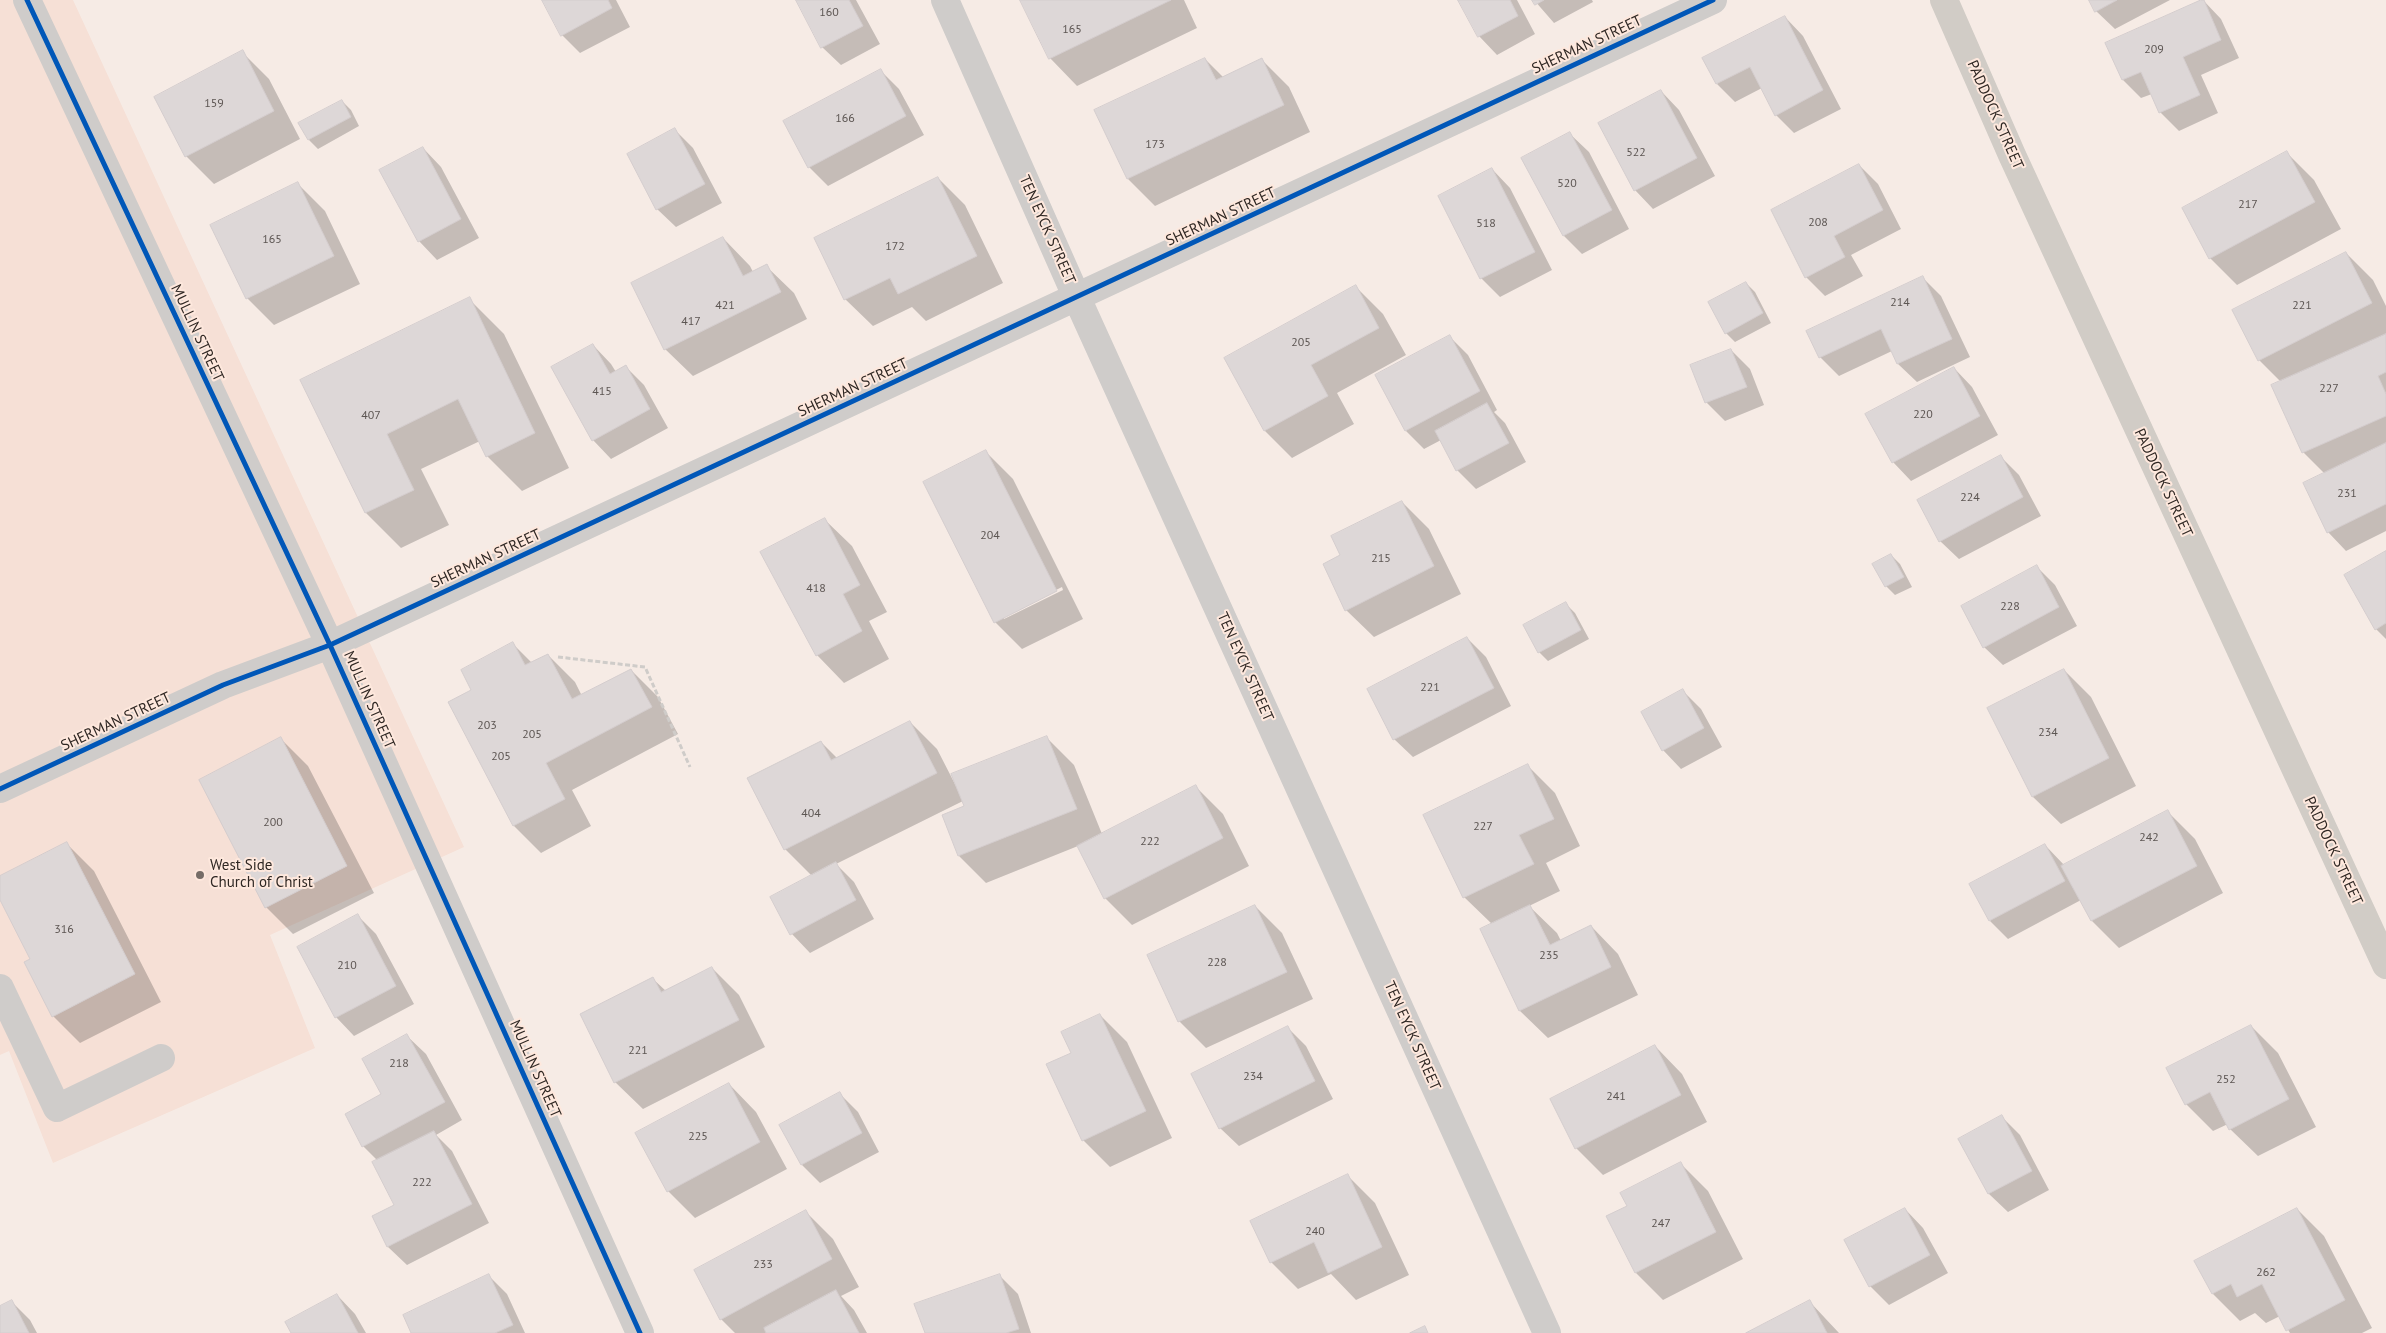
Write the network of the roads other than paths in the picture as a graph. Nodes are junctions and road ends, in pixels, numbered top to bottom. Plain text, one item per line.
1 (27, 0) edge
2 (945, 0) edge
3 (1714, 0) edge
4 (1944, 0) edge
5 (1077, 298) junction
6 (330, 645) junction
7 (0, 790) edge
8 (2386, 964) edge
9 (0, 988) edge
10 (160, 1058) dead end
11 (640, 1333) edge
12 (1548, 1333) edge

1 - 6 street, MULLIN STREET
2 - 5 street, TEN EYCK STREET
3 - 5 street, SHERMAN STREET
4 - 8 main road, PADDOCK STREET
5 - 6 street, SHERMAN STREET
5 - 12 street, TEN EYCK STREET
6 - 7 street, SHERMAN STREET
6 - 11 street, MULLIN STREET
9 - 10 street

